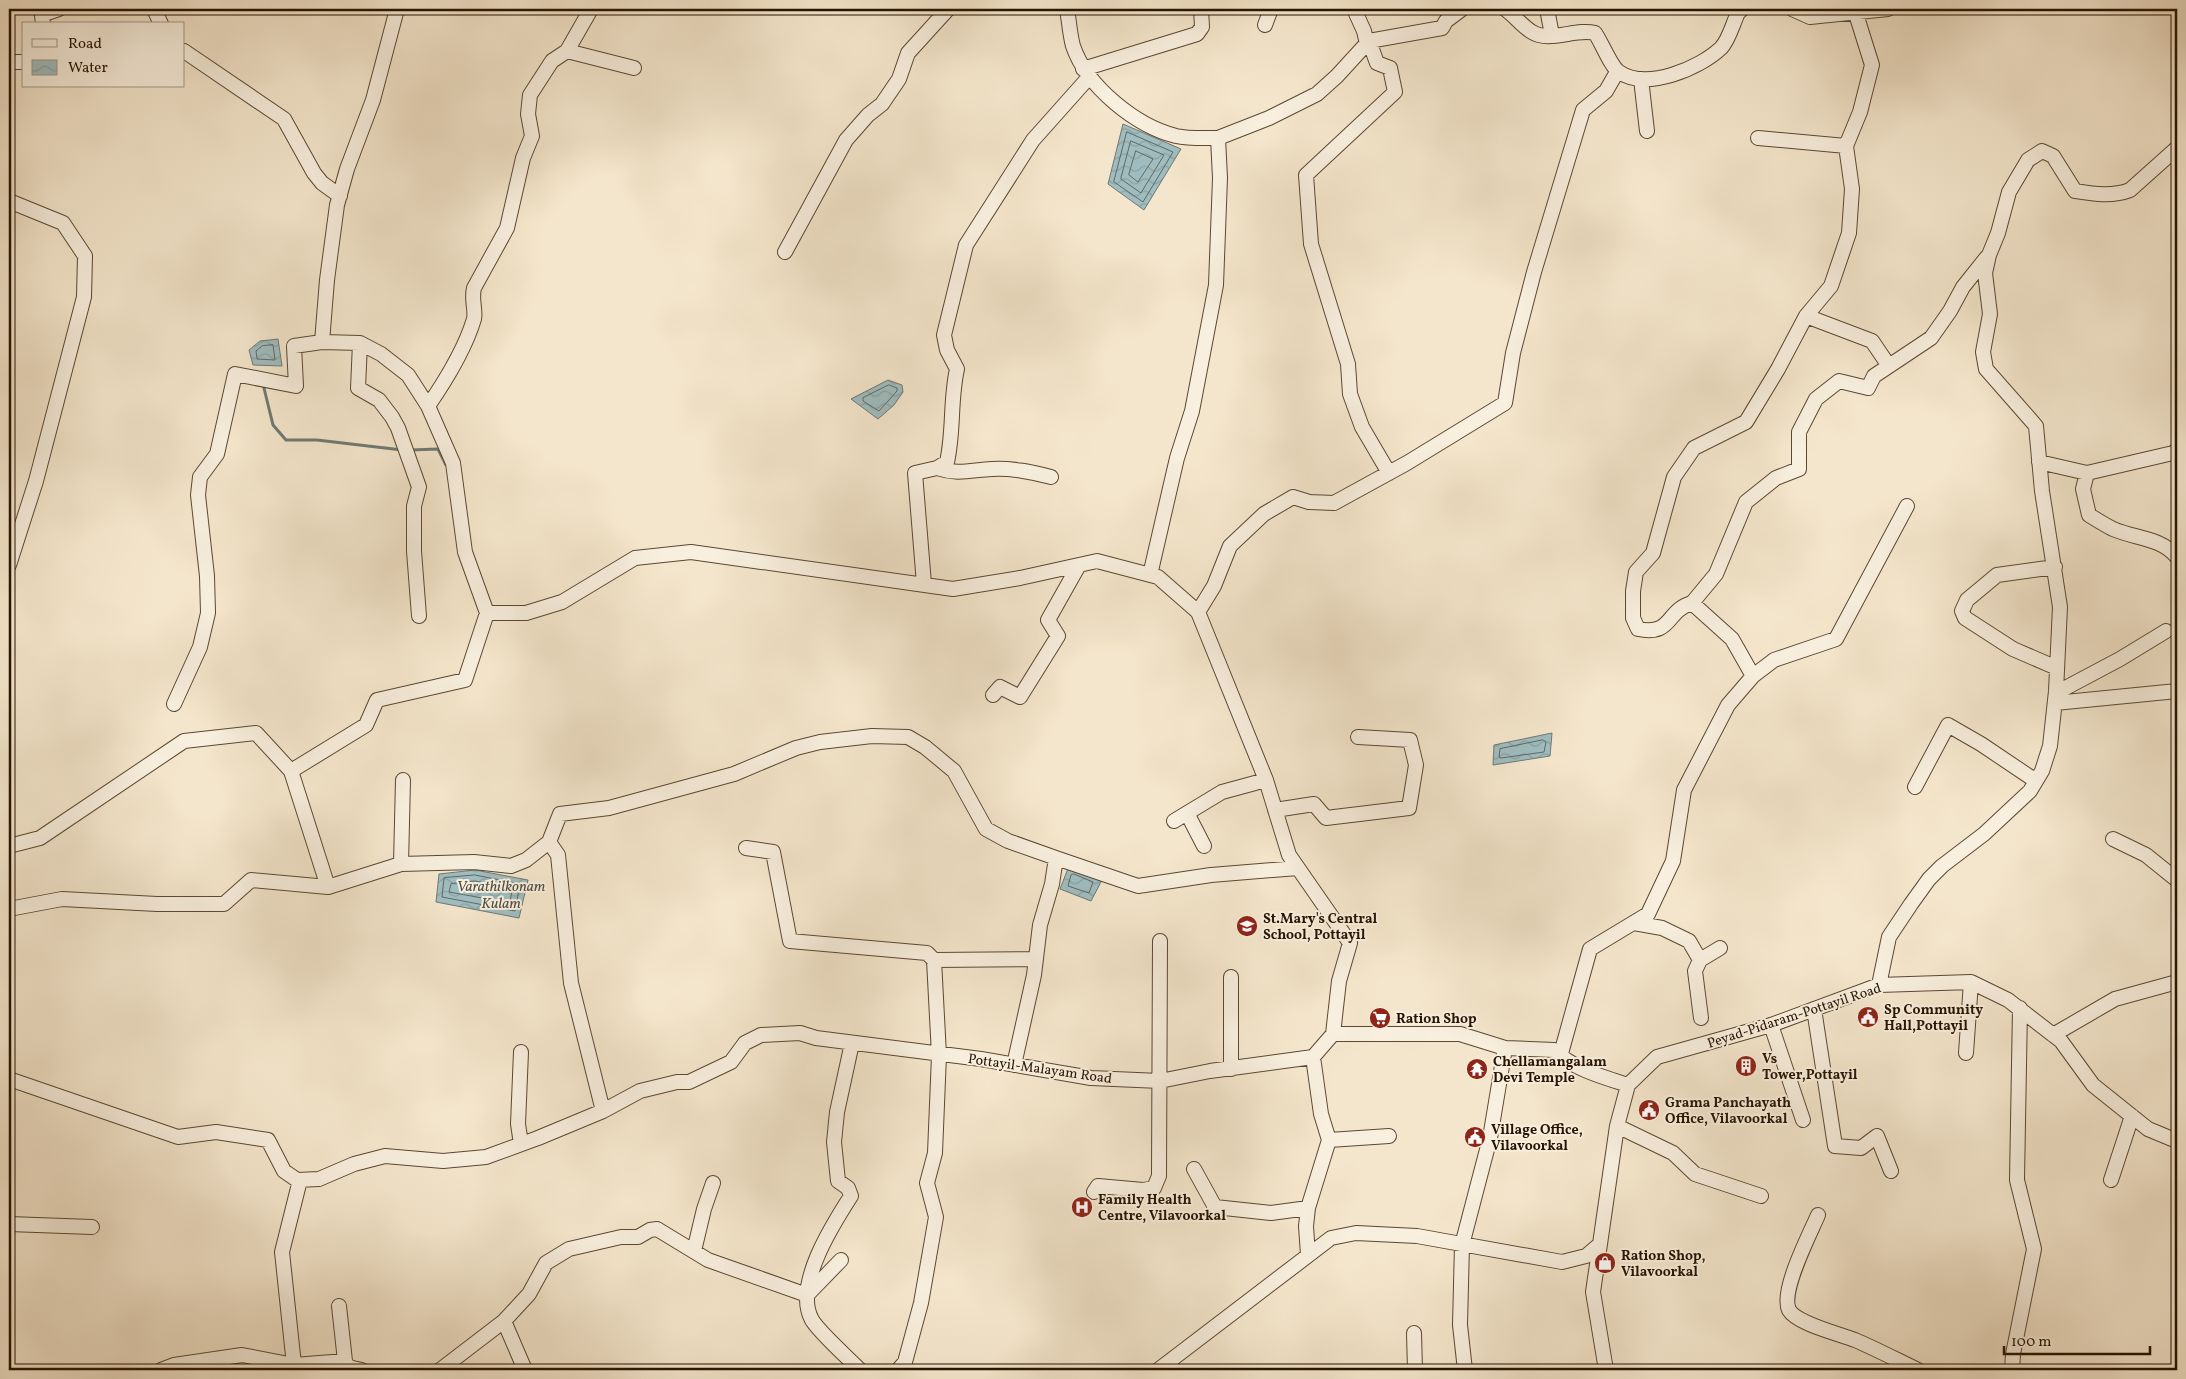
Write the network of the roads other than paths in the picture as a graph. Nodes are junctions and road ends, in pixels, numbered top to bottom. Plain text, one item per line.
1 (59, 9) edge
2 (154, 9) edge
3 (396, 9) edge
4 (591, 9) edge
5 (948, 9) edge
6 (1067, 9) edge
7 (1201, 9) edge
8 (1271, 9) edge
9 (1354, 9) edge
10 (1462, 9) edge
11 (1505, 9) edge
12 (1547, 9) edge
13 (1742, 9) edge
14 (1792, 9) edge
15 (1888, 9) edge
16 (1856, 14) junction
17 (43, 22) edge
18 (160, 22) edge
19 (1265, 25) dead end
20 (1552, 35) junction
21 (1368, 42) junction
22 (567, 51) junction
23 (185, 52) edge
24 (9, 62) edge
25 (22, 62) edge
26 (634, 68) dead end
27 (1087, 72) junction
28 (1617, 72) junction
29 (1641, 79) junction
30 (1647, 131) dead end
31 (1218, 138) junction
32 (1758, 138) dead end
33 (1846, 146) junction
34 (2177, 148) edge
35 (340, 196) junction
36 (9, 201) edge
37 (784, 252) dead end
38 (1988, 255) junction
39 (1806, 316) junction
40 (322, 342) junction
41 (360, 343) junction
42 (1889, 366) junction
43 (428, 406) junction
44 (2177, 450) edge
45 (2039, 462) junction
46 (937, 468) junction
47 (1389, 473) junction
48 (2087, 473) junction
49 (1051, 477) dead end
50 (1907, 506) dead end
51 (2177, 557) edge
52 (9, 565) edge
53 (1079, 565) junction
54 (2055, 567) junction
55 (1150, 575) junction
56 (924, 584) junction
57 (1692, 603) junction
58 (1198, 612) junction
59 (487, 614) junction
60 (419, 616) dead end
61 (2166, 631) dead end
62 (2058, 668) junction
63 (1752, 676) junction
64 (2177, 690) edge
65 (993, 695) dead end
66 (2056, 698) junction
67 (174, 704) dead end
68 (1358, 737) dead end
69 (291, 771) junction
70 (403, 780) dead end
71 (1266, 780) junction
72 (2036, 781) junction
73 (1915, 787) dead end
74 (1275, 810) junction
75 (1187, 813) junction
76 (1174, 821) dead end
77 (2113, 839) dead end
78 (549, 842) junction
79 (9, 846) edge
80 (1204, 846) dead end
81 (746, 848) dead end
82 (1056, 858) junction
83 (401, 864) junction
84 (1298, 868) junction
85 (2177, 880) edge
86 (328, 887) junction
87 (9, 909) edge
88 (1634, 923) junction
89 (1160, 941) dead end
90 (1720, 948) dead end
91 (1036, 959) junction
92 (934, 960) junction
93 (1700, 960) junction
94 (1231, 977) dead end
95 (1971, 982) junction
96 (2177, 982) edge
97 (1879, 985) junction
98 (2020, 1008) junction
99 (1814, 1009) junction
100 (1701, 1018) dead end
101 (1771, 1025) junction
102 (1333, 1034) junction
103 (2053, 1035) junction
104 (852, 1043) junction
105 (1505, 1048) junction
106 (521, 1052) dead end
107 (1966, 1053) dead end
108 (939, 1055) junction
109 (1560, 1056) junction
110 (1313, 1057) junction
111 (1014, 1065) junction
112 (1231, 1069) junction
113 (9, 1079) edge
114 (1160, 1081) junction
115 (1628, 1085) junction
116 (603, 1111) junction
117 (2132, 1116) junction
118 (1803, 1120) dead end
119 (1617, 1126) junction
120 (1389, 1136) dead end
121 (1329, 1140) junction
122 (2177, 1140) edge
123 (521, 1144) junction
124 (1194, 1169) dead end
125 (1891, 1171) dead end
126 (300, 1180) junction
127 (2111, 1180) dead end
128 (713, 1182) dead end
129 (1094, 1192) dead end
130 (1761, 1196) dead end
131 (1308, 1208) junction
132 (1818, 1215) dead end
133 (9, 1224) edge
134 (92, 1227) dead end
135 (1600, 1244) junction
136 (1462, 1245) junction
137 (694, 1251) junction
138 (1308, 1255) junction
139 (841, 1260) dead end
140 (807, 1295) junction
141 (339, 1306) dead end
142 (504, 1321) junction
143 (1414, 1333) dead end
144 (345, 1361) junction
145 (294, 1365) junction
146 (161, 1370) edge
147 (362, 1370) edge
148 (440, 1370) edge
149 (524, 1370) edge
150 (860, 1370) edge
151 (898, 1370) edge
152 (1158, 1370) edge
153 (1414, 1370) edge
154 (1465, 1370) edge
155 (1606, 1370) edge
156 (1918, 1370) edge
157 (2012, 1370) edge

1 - 17 street
2 - 18 street
3 - 35 street
4 - 22 street
5 - 37 street
6 - 27 street
7 - 27 street
8 - 19 street
9 - 21 street
10 - 21 street
11 - 20 street
12 - 20 street
13 - 29 street
14 - 16 street
15 - 16 street
16 - 33 street
20 - 28 street
21 - 31 street
21 - 47 street
22 - 26 street
22 - 43 street
23 - 35 street
24 - 25 street
27 - 31 street
27 - 46 street
28 - 29 street
28 - 47 street
29 - 30 street
31 - 55 street
32 - 33 street
33 - 39 street
34 - 38 street
35 - 40 street
36 - 52 street
38 - 42 street
38 - 45 street
39 - 42 street
39 - 57 street
40 - 41 street
40 - 67 street
41 - 43 street
41 - 60 street
42 - 57 street
43 - 59 street
44 - 48 street
45 - 48 street
45 - 54 street
46 - 49 street
46 - 56 street
47 - 58 street
48 - 51 street
50 - 63 street
53 - 55 street
53 - 56 street
53 - 65 street
54 - 62 street
54 - 62 street
55 - 58 street
56 - 59 street
57 - 63 street
58 - 71 street
59 - 69 street
61 - 66 street
62 - 66 street
63 - 88 street
64 - 66 street
66 - 72 street
68 - 74 street
69 - 79 street
69 - 86 street
70 - 83 street
71 - 74 street
71 - 75 street
72 - 73 street
72 - 97 street
74 - 84 street
75 - 76 street
75 - 80 street
77 - 85 street
78 - 82 street
78 - 83 street
78 - 116 street
81 - 92 street
82 - 84 street
82 - 91 street
83 - 86 street
84 - 102 street
86 - 87 street
88 - 93 street
88 - 109 street
89 - 114 street
90 - 93 street
91 - 92 street
91 - 111 street
92 - 108 street
93 - 100 street
94 - 112 street
95 - 97 street, Peyad-Pidaram-Pottayil Road
95 - 98 street, Peyad-Pidaram-Pottayil Road
95 - 107 street
96 - 103 street
97 - 99 street, Peyad-Pidaram-Pottayil Road
98 - 103 street, Peyad-Pidaram-Pottayil Road
98 - 157 street
99 - 101 street, Peyad-Pidaram-Pottayil Road
99 - 125 street
101 - 115 street, Peyad-Pidaram-Pottayil Road
101 - 118 street
102 - 105 street
102 - 110 street
103 - 117 street, Peyad-Pidaram-Pottayil Road
104 - 108 street, Pottayil-Malayam Road
104 - 116 street, Pottayil-Malayam Road
104 - 140 street
105 - 109 street
105 - 136 street
106 - 123 street
108 - 111 street, Pottayil-Malayam Road
108 - 151 street
109 - 115 street
110 - 112 street, Pottayil-Malayam Road
110 - 121 street
111 - 114 street, Pottayil-Malayam Road
112 - 114 street, Pottayil-Malayam Road
113 - 126 street
114 - 129 street
115 - 119 street
116 - 123 street, Pottayil-Malayam Road
117 - 122 street, Peyad-Pidaram-Pottayil Road
117 - 127 street
119 - 130 street
119 - 135 street
120 - 121 street
121 - 131 street
123 - 126 street, Pottayil-Malayam Road
124 - 131 street
126 - 145 street
128 - 137 street
131 - 138 street
132 - 156 street
133 - 134 street
135 - 136 street
135 - 155 street
136 - 138 street
136 - 154 street
137 - 140 street
137 - 142 street
138 - 152 street
139 - 140 street
140 - 150 street
141 - 144 street
142 - 148 street
142 - 149 street
143 - 153 street
144 - 145 street
144 - 147 street
145 - 146 street

